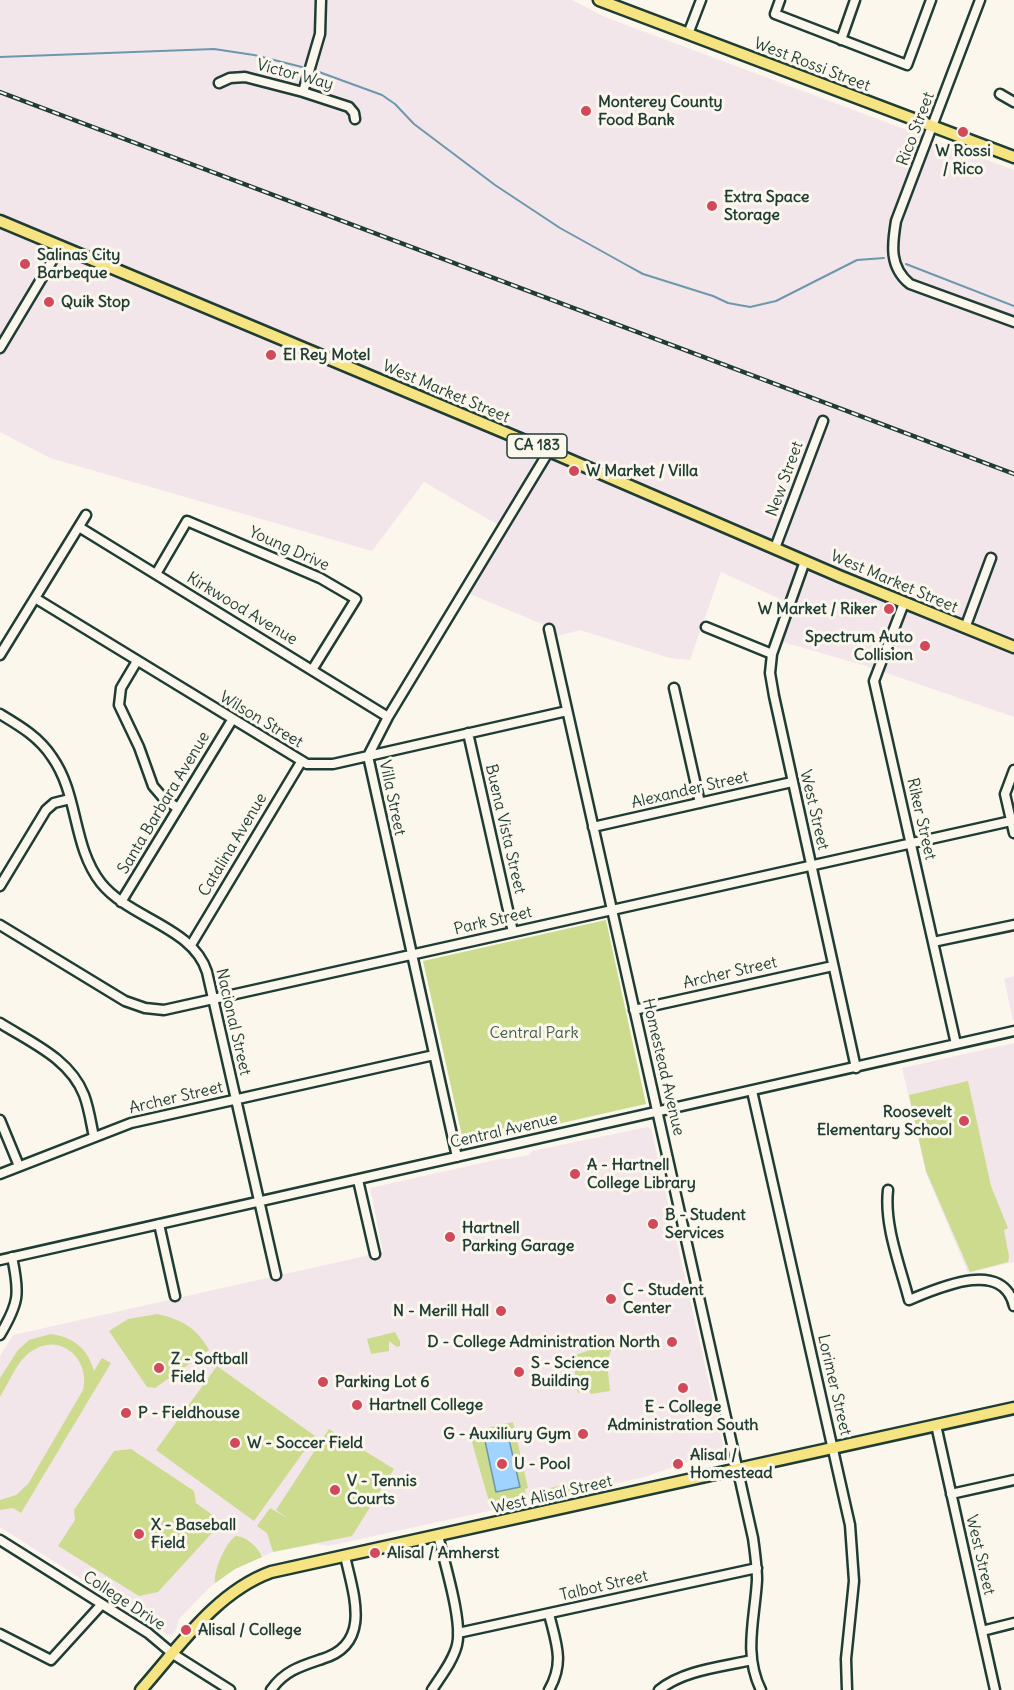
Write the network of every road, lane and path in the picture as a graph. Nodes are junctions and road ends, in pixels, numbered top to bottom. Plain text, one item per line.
1 (321, 0) edge
2 (599, 0) edge
3 (701, 0) edge
4 (780, 0) edge
5 (855, 0) edge
6 (931, 0) edge
7 (980, 0) edge
8 (688, 34) junction
9 (841, 40) junction
10 (219, 83) dead end
11 (303, 92) junction
12 (1000, 94) dead end
13 (1014, 102) edge
14 (355, 119) dead end
15 (933, 127) junction
16 (1014, 157) edge
17 (0, 221) edge
18 (61, 246) junction
19 (1014, 322) edge
20 (0, 348) edge
21 (823, 421) dead end
22 (549, 451) junction
23 (86, 514) dead end
24 (79, 527) junction
25 (775, 548) junction
26 (991, 558) dead end
27 (805, 561) junction
28 (156, 574) junction
29 (35, 598) junction
30 (904, 603) junction
31 (706, 627) dead end
32 (549, 628) dead end
33 (965, 628) junction
34 (1014, 647) edge
35 (772, 654) junction
36 (0, 655) edge
37 (136, 661) junction
38 (312, 670) junction
39 (674, 688) dead end
40 (567, 711) junction
41 (0, 714) edge
42 (388, 717) junction
43 (232, 720) junction
44 (468, 733) junction
45 (368, 756) junction
46 (301, 762) junction
47 (1014, 770) edge
48 (792, 782) junction
49 (70, 799) junction
50 (700, 803) junction
51 (178, 808) junction
52 (1011, 821) junction
53 (593, 827) junction
54 (1014, 833) edge
55 (911, 843) junction
56 (812, 865) junction
57 (0, 886) edge
58 (121, 902) junction
59 (612, 910) junction
60 (0, 925) edge
61 (1014, 925) edge
62 (513, 932) junction
63 (933, 942) junction
64 (191, 945) junction
65 (413, 955) junction
66 (833, 966) junction
67 (213, 1000) junction
68 (634, 1010) junction
69 (0, 1023) edge
70 (1014, 1031) edge
71 (956, 1044) junction
72 (434, 1055) junction
73 (856, 1068) junction
74 (752, 1091) junction
75 (235, 1100) junction
76 (657, 1112) junction
77 (0, 1120) edge
78 (94, 1137) junction
79 (457, 1157) junction
80 (19, 1166) junction
81 (0, 1174) edge
82 (358, 1180) junction
83 (888, 1190) dead end
84 (259, 1202) junction
85 (159, 1224) junction
86 (375, 1254) dead end
87 (12, 1257) junction
88 (0, 1260) edge
89 (276, 1275) dead end
90 (175, 1296) dead end
91 (1014, 1305) edge
92 (0, 1335) edge
93 (1014, 1408) edge
94 (936, 1425) junction
95 (833, 1448) junction
96 (737, 1470) junction
97 (1014, 1480) edge
98 (951, 1494) junction
99 (438, 1535) junction
100 (0, 1540) edge
101 (345, 1556) junction
102 (757, 1568) junction
103 (102, 1604) junction
104 (549, 1614) junction
105 (1014, 1623) edge
106 (982, 1630) junction
107 (458, 1633) junction
108 (0, 1634) edge
109 (173, 1654) junction
110 (752, 1660) junction
111 (141, 1690) edge
112 (230, 1690) edge
113 (271, 1690) edge
114 (432, 1690) edge
115 (549, 1690) edge
116 (659, 1690) edge
117 (761, 1690) edge
118 (847, 1690) edge
119 (995, 1690) edge

1 - 11 street
2 - 8 main road, West Rossi Street
3 - 8 street
4 - 9 street
5 - 9 street
6 - 9 street
7 - 15 street, Rico Street
8 - 15 main road, West Rossi Street
10 - 11 street, Victor Way
11 - 14 street, Victor Way
12 - 13 street
15 - 16 main road, West Rossi Street
15 - 19 street, Rico Street
17 - 18 main road, West Market Street / CA 183
18 - 20 street
18 - 22 main road, West Market Street / CA 183
21 - 25 street, New Street
22 - 25 main road, West Market Street / CA 183
22 - 42 street, Villa Street
23 - 24 street
24 - 28 street, Kirkwood Avenue
24 - 29 street
25 - 27 main road, West Market Street / CA 183
26 - 33 street
27 - 30 main road, West Market Street / CA 183
27 - 35 street, West Street
28 - 38 street, Kirkwood Avenue
28 - 38 street, Young Drive
29 - 36 street
29 - 37 street, Wilson Street
30 - 33 main road, West Market Street / CA 183
30 - 55 street, Riker Street
31 - 35 street
32 - 40 street, Homestead Avenue
33 - 34 main road, West Market Street / CA 183
35 - 48 street, West Street
37 - 43 street, Wilson Street
37 - 51 street
38 - 42 street, Kirkwood Avenue
39 - 50 street
40 - 44 street, Wilson Street
40 - 53 street, Homestead Avenue
41 - 49 street, Nacional Street
42 - 45 street, Villa Street
43 - 46 street, Wilson Street
43 - 51 street, Santa Barbara Avenue
44 - 45 street, Wilson Street
44 - 62 street, Buena Vista Street
45 - 46 street, Wilson Street
45 - 65 street, Villa Street
46 - 64 street, Catalina Avenue
47 - 52 street
48 - 50 street, Alexander Street
48 - 56 street, West Street
49 - 57 street
49 - 58 street, Nacional Street
50 - 53 street, Alexander Street
51 - 58 street, Santa Barbara Avenue
52 - 54 street
52 - 55 street, Park Street
53 - 59 street, Homestead Avenue
55 - 56 street, Park Street
55 - 63 street, Riker Street
56 - 59 street, Park Street
56 - 66 street, West Street
58 - 64 street, Nacional Street
59 - 62 street, Park Street
59 - 68 street, Homestead Avenue
60 - 67 street, Park Street
61 - 63 street
62 - 65 street, Park Street
63 - 71 street, Riker Street
64 - 67 street, Nacional Street
65 - 67 street, Park Street
65 - 72 street, Villa Street
66 - 68 street, Archer Street
66 - 73 street, West Street
67 - 75 street, Nacional Street
68 - 76 street, Homestead Avenue
69 - 78 street
70 - 71 street, Central Avenue
71 - 73 street, Central Avenue
72 - 75 street, Archer Street
72 - 79 street, Villa Street
73 - 74 street, Central Avenue
74 - 76 street, Central Avenue
74 - 95 street, Lorimer Street
75 - 78 street, Archer Street
75 - 84 street, Nacional Street
76 - 79 street, Central Avenue
76 - 96 street, Homestead Avenue
77 - 80 street
78 - 80 street, Archer Street
79 - 82 street, Central Avenue
80 - 81 street, Archer Street
82 - 84 street, Central Avenue
82 - 86 street
83 - 91 street
84 - 85 street, Central Avenue
84 - 89 street, Nacional Street
85 - 87 street, Central Avenue
85 - 90 street
87 - 88 street, Central Avenue
87 - 92 street
93 - 94 main road, West Alisal Street
94 - 95 main road, West Alisal Street
94 - 98 street, West Street
95 - 96 main road, West Alisal Street
95 - 118 street, Lorimer Street
96 - 99 main road, West Alisal Street
96 - 102 street, Homestead Avenue
97 - 98 street
98 - 106 street, West Street
99 - 101 main road, West Alisal Street
99 - 107 street
100 - 103 street, College Drive
101 - 109 main road, West Alisal Street
101 - 113 street
102 - 104 street, Talbot Street
102 - 110 street, Homestead Avenue
103 - 108 street
103 - 109 street, College Drive
104 - 107 street, Talbot Street
104 - 115 street
105 - 106 street
106 - 119 street, West Street
107 - 114 street
109 - 111 main road, West Alisal Street
109 - 112 street, College Drive
110 - 116 street
110 - 117 street, Homestead Avenue

